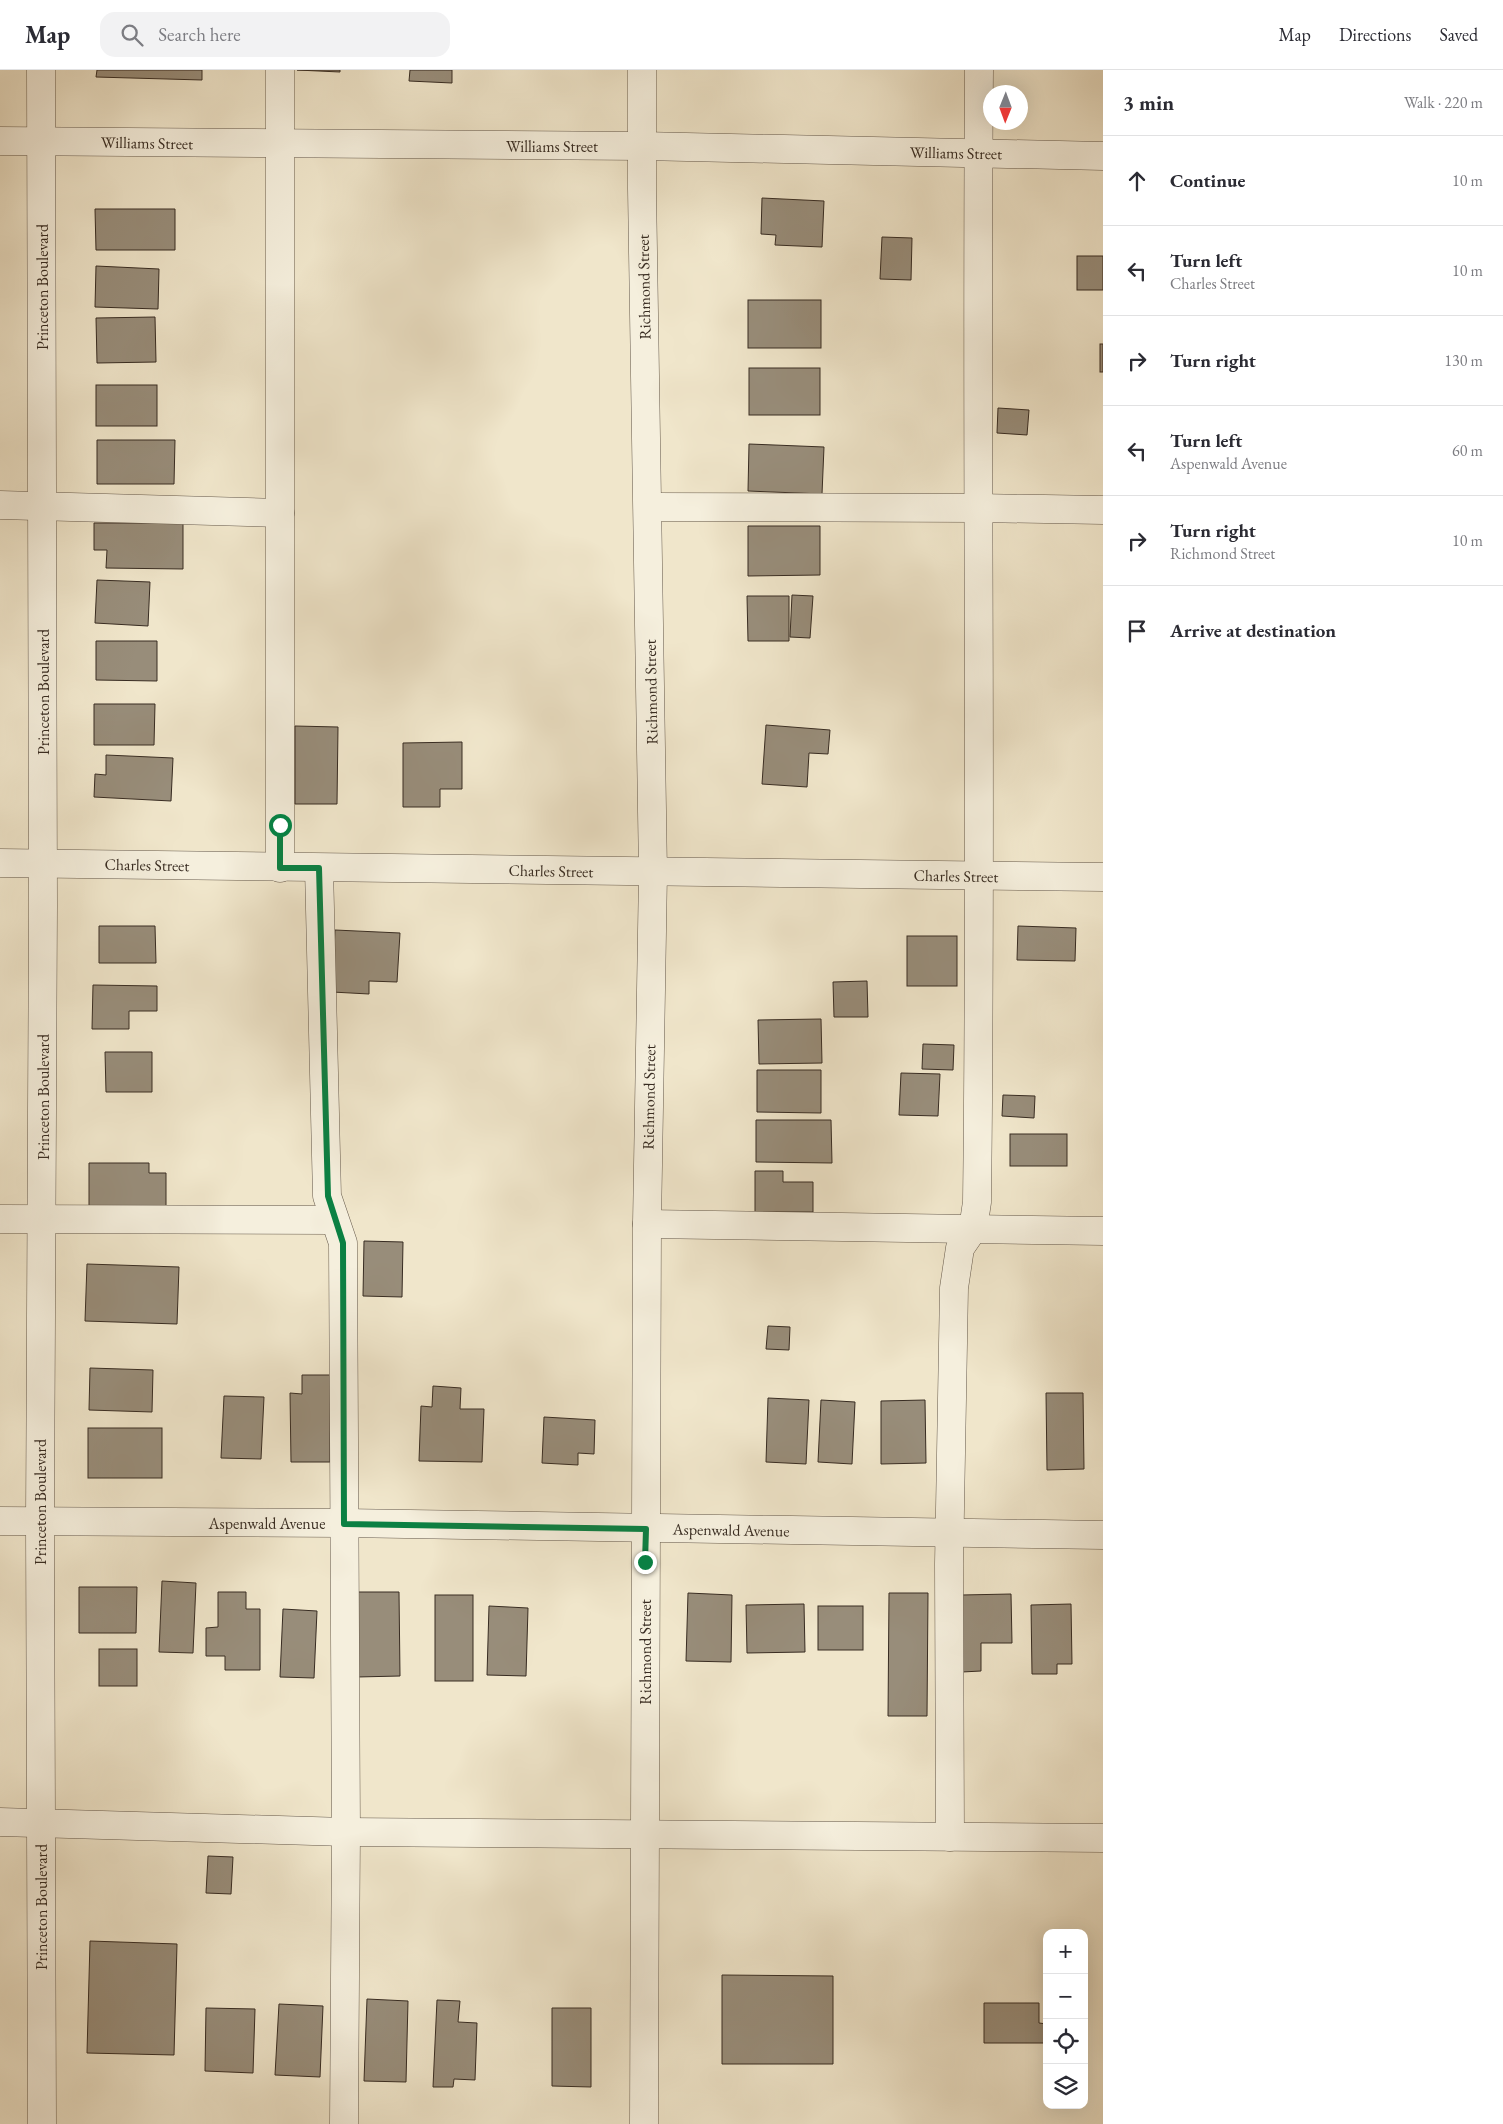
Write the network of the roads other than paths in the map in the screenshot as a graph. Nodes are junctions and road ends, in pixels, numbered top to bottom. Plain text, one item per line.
1 (41, 70) edge
2 (280, 70) edge
3 (642, 70) edge
4 (979, 70) edge
5 (0, 141) edge
6 (41, 141) junction
7 (279, 144) junction
8 (642, 146) junction
9 (979, 153) junction
10 (1103, 156) edge
11 (0, 505) edge
12 (42, 505) junction
13 (649, 507) junction
14 (977, 508) junction
15 (1103, 510) edge
16 (280, 513) junction
17 (0, 863) edge
18 (43, 863) junction
19 (280, 868) junction
20 (319, 868) junction
21 (653, 873) junction
22 (979, 876) junction
23 (1103, 877) edge
24 (0, 1219) edge
25 (43, 1219) junction
26 (334, 1220) junction
27 (647, 1224) junction
28 (973, 1229) junction
29 (1103, 1231) edge
30 (0, 1521) edge
31 (40, 1522) junction
32 (344, 1524) junction
33 (646, 1529) junction
34 (950, 1534) junction
35 (1103, 1535) edge
36 (0, 1822) edge
37 (41, 1823) junction
38 (346, 1832) junction
39 (644, 1835) junction
40 (950, 1837) junction
41 (1103, 1838) edge
42 (42, 2124) edge
43 (344, 2124) edge
44 (644, 2124) edge

1 - 6 street, Princeton Boulevard
2 - 7 street
3 - 8 street, Richmond Street
4 - 9 street
5 - 6 street, Williams Street
6 - 7 street, Williams Street
6 - 12 street, Princeton Boulevard
7 - 8 street, Williams Street
7 - 16 street
8 - 9 street, Williams Street
8 - 13 street, Richmond Street
9 - 10 street, Williams Street
9 - 14 street
11 - 12 street
12 - 16 street
12 - 18 street, Princeton Boulevard
13 - 14 street
13 - 21 street, Richmond Street
14 - 15 street
14 - 22 street
16 - 19 street
17 - 18 street, Charles Street
18 - 19 street, Charles Street
18 - 25 street, Princeton Boulevard
19 - 20 street, Charles Street
20 - 21 street, Charles Street
20 - 26 street
21 - 22 street, Charles Street
21 - 27 street, Richmond Street
22 - 23 street, Charles Street
22 - 28 street
24 - 25 street
25 - 26 street
25 - 31 street, Princeton Boulevard
26 - 32 street
27 - 28 street
27 - 33 street, Richmond Street
28 - 29 street
28 - 34 street
30 - 31 street, Aspenwald Avenue
31 - 32 street, Aspenwald Avenue
31 - 37 street, Princeton Boulevard
32 - 33 street, Aspenwald Avenue
32 - 38 street
33 - 34 street, Aspenwald Avenue
33 - 39 street, Richmond Street
34 - 35 street, Aspenwald Avenue
34 - 40 street
36 - 37 street
37 - 38 street
37 - 42 street, Princeton Boulevard
38 - 39 street
38 - 43 street
39 - 40 street
39 - 44 street, Richmond Street
40 - 41 street

